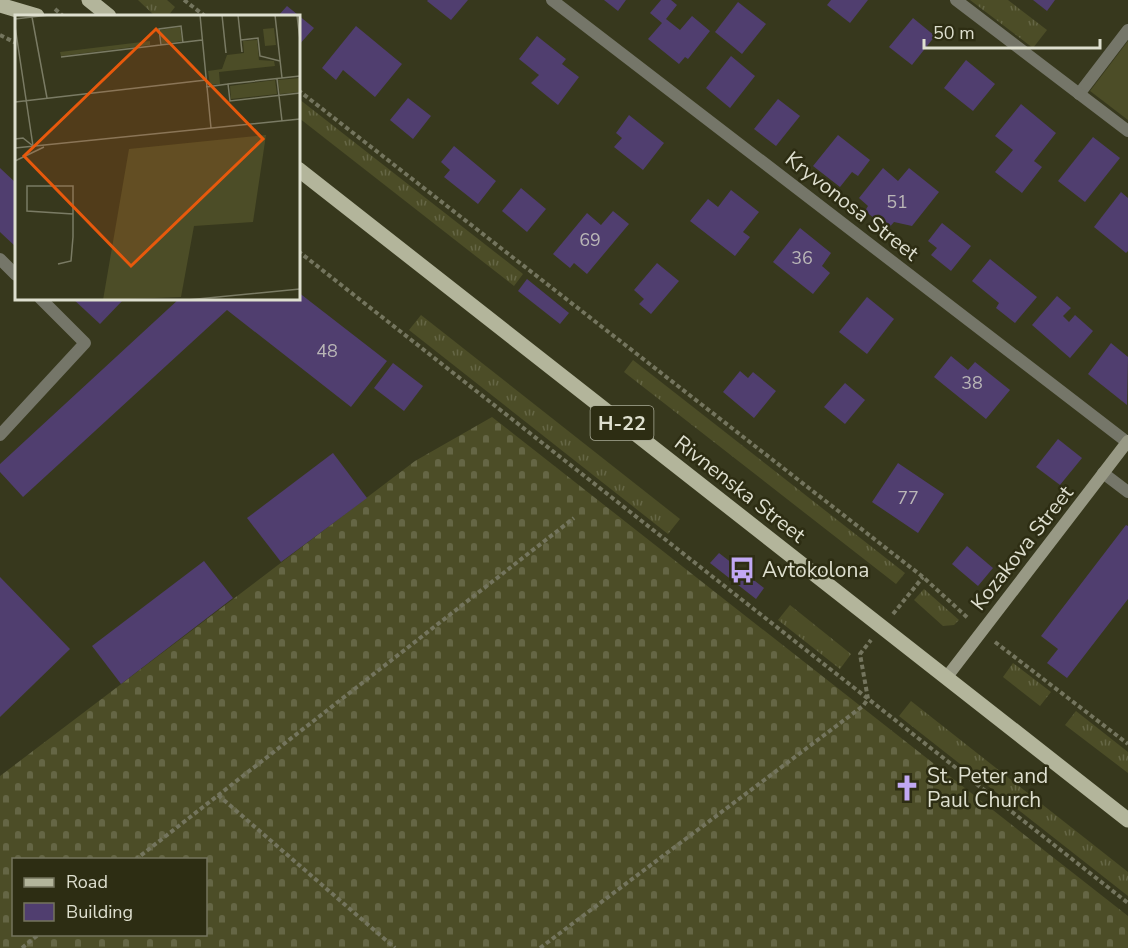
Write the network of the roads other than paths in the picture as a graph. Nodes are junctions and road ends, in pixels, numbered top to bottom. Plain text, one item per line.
1 (89, 0) edge
2 (552, 0) edge
3 (956, 0) edge
4 (0, 5) edge
5 (34, 15) edge
6 (108, 15) edge
7 (1128, 30) edge
8 (1080, 94) junction
9 (1128, 131) edge
10 (300, 171) edge
11 (0, 259) edge
12 (15, 274) edge
13 (42, 300) edge
14 (0, 435) edge
15 (1128, 442) edge
16 (1103, 473) junction
17 (1128, 492) edge
18 (946, 678) junction
19 (1128, 820) edge

1 - 6 main road
2 - 15 street, Kryvonosa Street
3 - 8 street
4 - 5 main road
7 - 8 street
8 - 9 street
10 - 18 main road, Rivnenska Street / Н-22
11 - 12 street
13 - 14 street
15 - 16 street, Kozakova Street
16 - 17 street
16 - 18 street, Kozakova Street
18 - 19 main road, Rivnenska Street / Н-22

